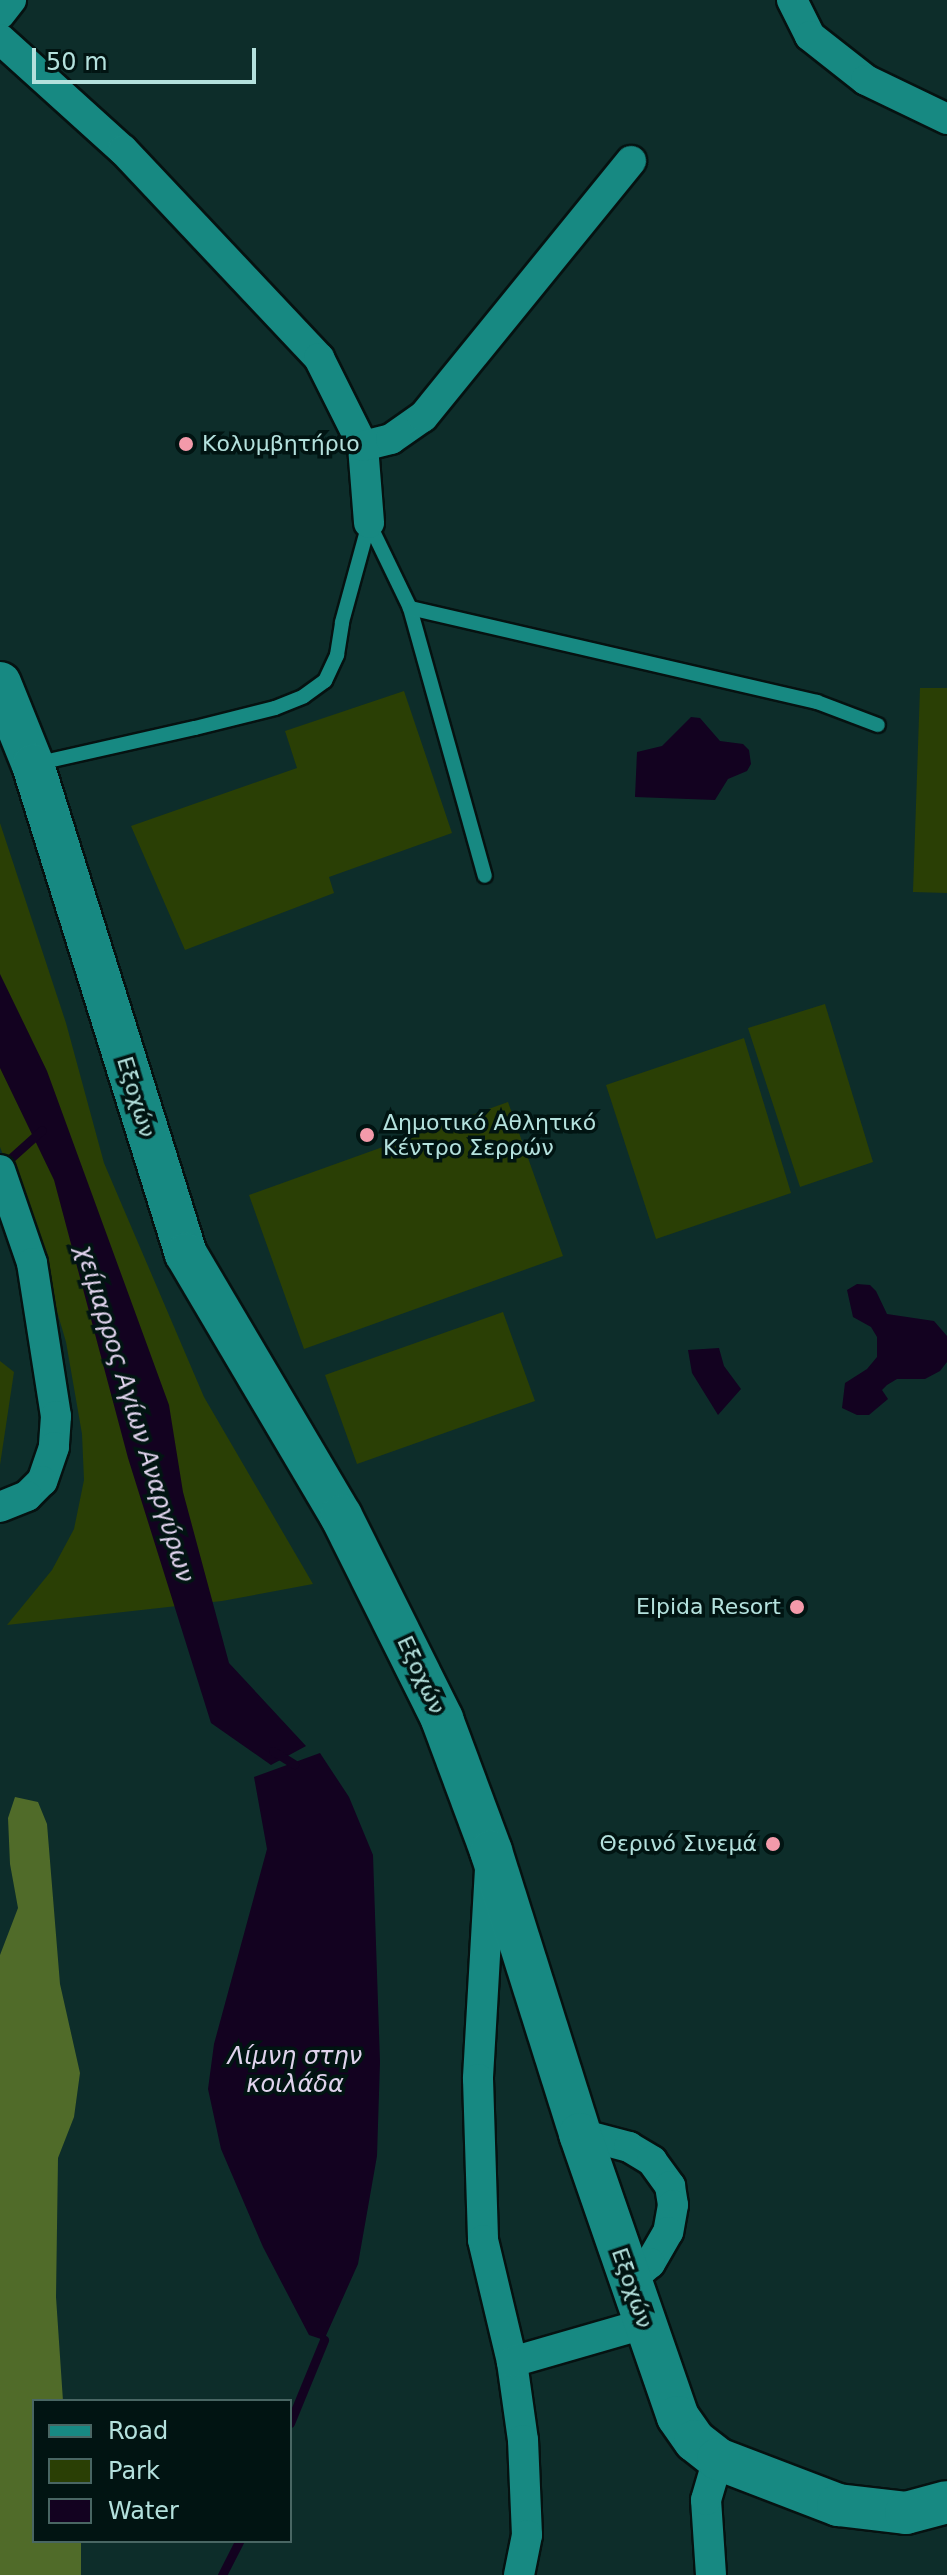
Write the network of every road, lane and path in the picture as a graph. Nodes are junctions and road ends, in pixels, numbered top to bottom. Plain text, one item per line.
1 (11, 0) edge
2 (792, 0) edge
3 (0, 14) edge
4 (0, 39) edge
5 (947, 119) edge
6 (631, 161) dead end
7 (363, 446) junction
8 (369, 523) junction
9 (410, 608) junction
10 (0, 683) edge
11 (878, 725) dead end
12 (33, 765) junction
13 (485, 876) dead end
14 (0, 1170) edge
15 (0, 1507) edge
16 (491, 1851) junction
17 (580, 2134) junction
18 (629, 2281) junction
19 (644, 2324) junction
20 (512, 2362) junction
21 (718, 2459) junction
22 (947, 2502) edge
23 (519, 2575) edge
24 (711, 2575) edge

1 - 3 street
2 - 5 street
4 - 7 street
6 - 7 street
7 - 8 street
8 - 9 lane
8 - 12 lane
9 - 11 lane
9 - 13 lane
10 - 12 main road, Εξοχών
12 - 16 main road, Εξοχών
14 - 15 street
16 - 17 main road, Εξοχών
16 - 20 street
17 - 18 main road, Εξοχών
17 - 18 street
18 - 19 main road, Εξοχών
19 - 20 street
19 - 21 main road, Εξοχών
20 - 23 street
21 - 22 main road, Εξοχών
21 - 24 street

